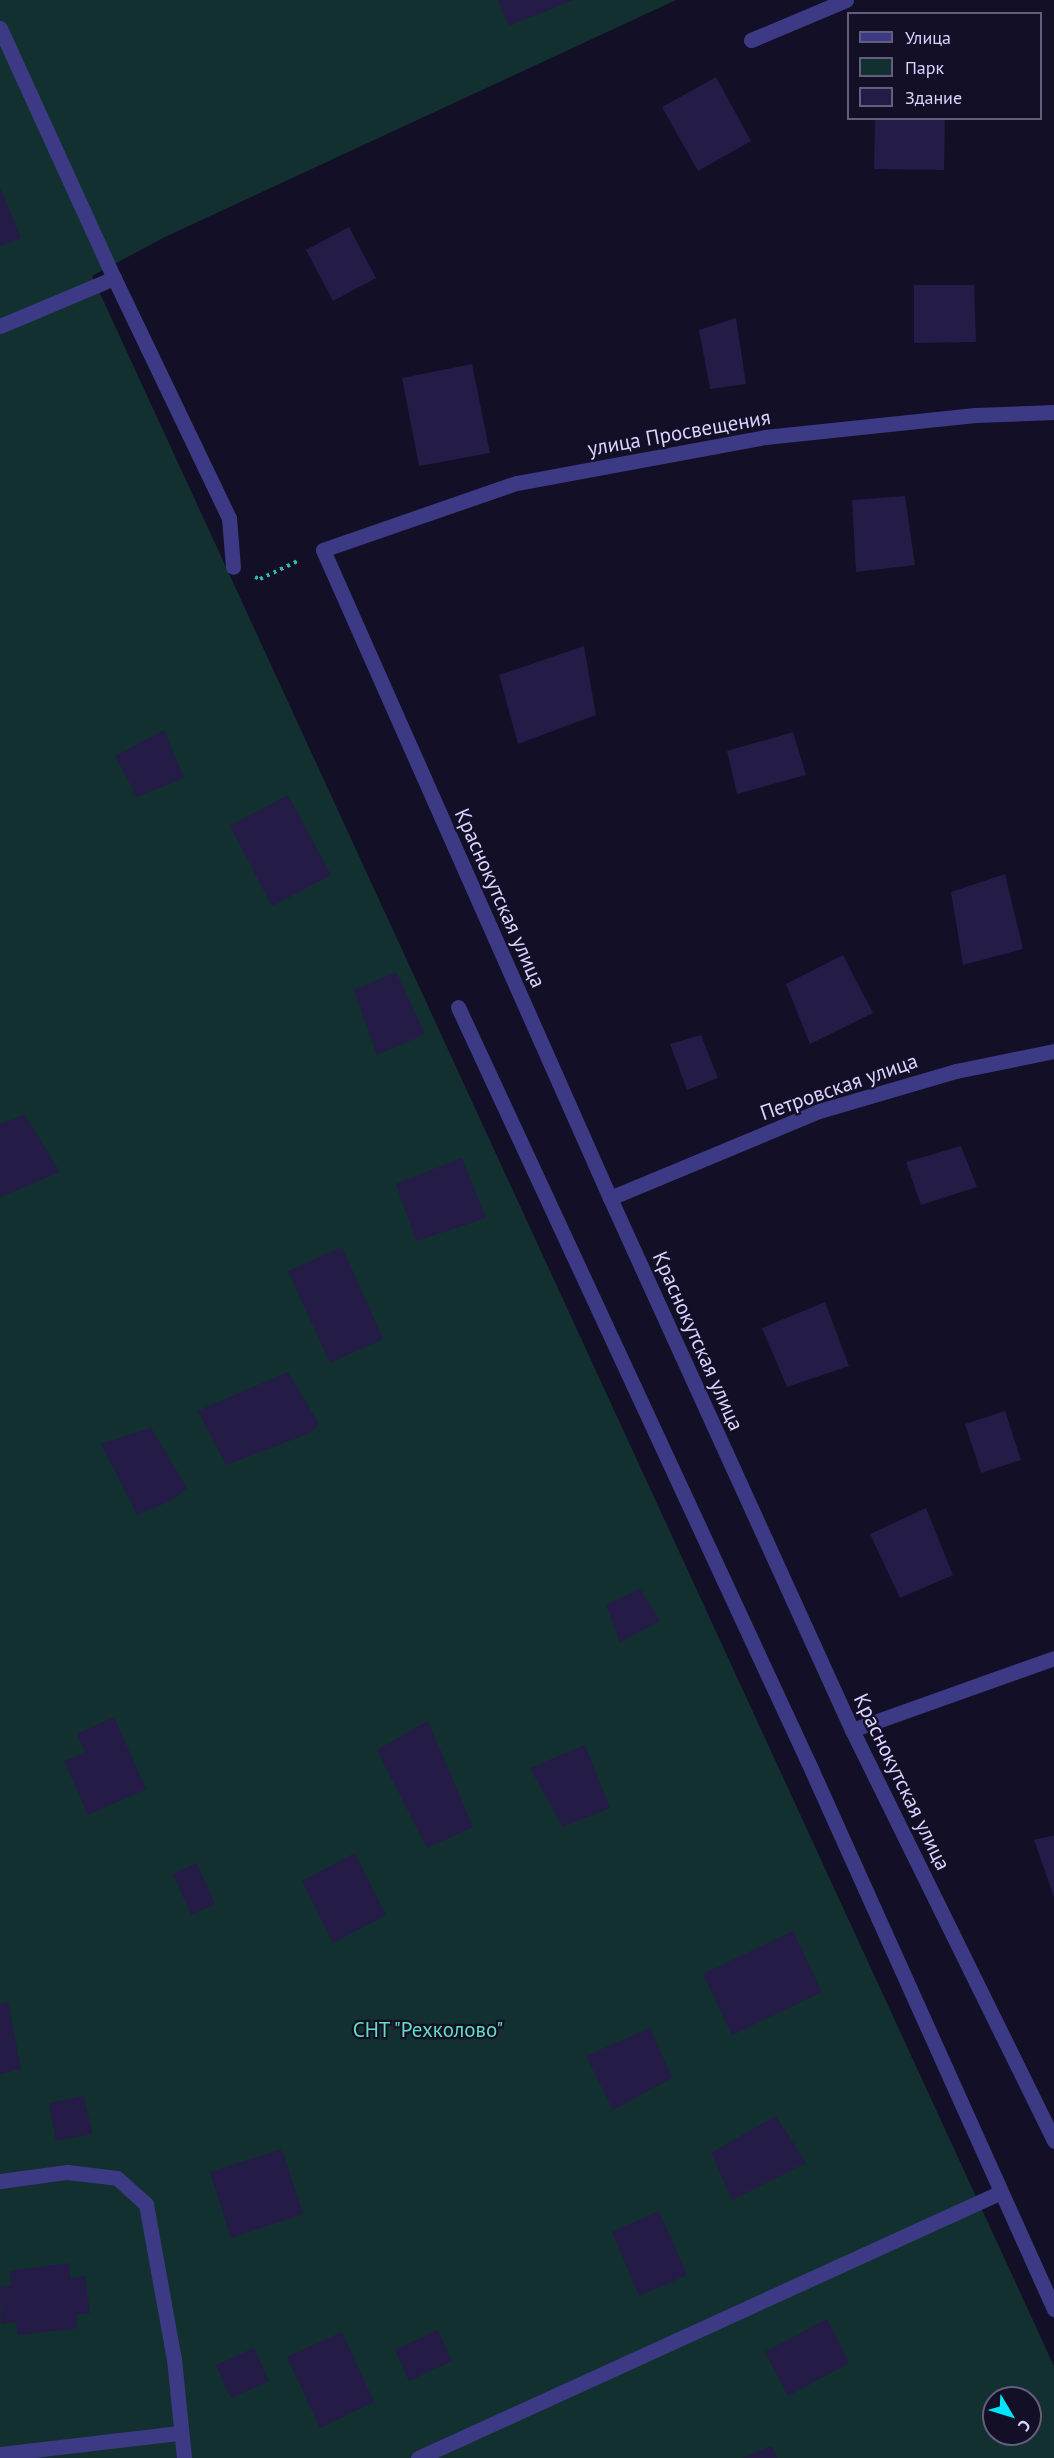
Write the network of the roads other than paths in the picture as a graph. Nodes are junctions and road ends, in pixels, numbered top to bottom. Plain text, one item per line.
1 (846, 0) edge
2 (0, 28) edge
3 (751, 40) dead end
4 (114, 278) junction
5 (0, 326) edge
6 (1054, 412) edge
7 (323, 550) joint
8 (232, 567) road end
9 (458, 1006) dead end
10 (1054, 1051) edge
11 (610, 1198) junction
12 (1054, 1658) edge
13 (852, 1730) junction
14 (1054, 2141) edge
15 (0, 2181) edge
16 (999, 2193) junction
17 (1054, 2309) edge
18 (180, 2433) junction
19 (0, 2454) edge
20 (184, 2458) edge
21 (418, 2458) edge

1 - 3 street
2 - 4 street
4 - 5 street
4 - 8 street
6 - 7 street, улица Просвещения
7 - 11 street, Краснокутская улица
9 - 16 street
10 - 11 street, Петровская улица
11 - 13 street, Краснокутская улица
12 - 13 street
13 - 14 street, Краснокутская улица
15 - 18 street
16 - 17 street
16 - 21 street
18 - 19 street
18 - 20 street

